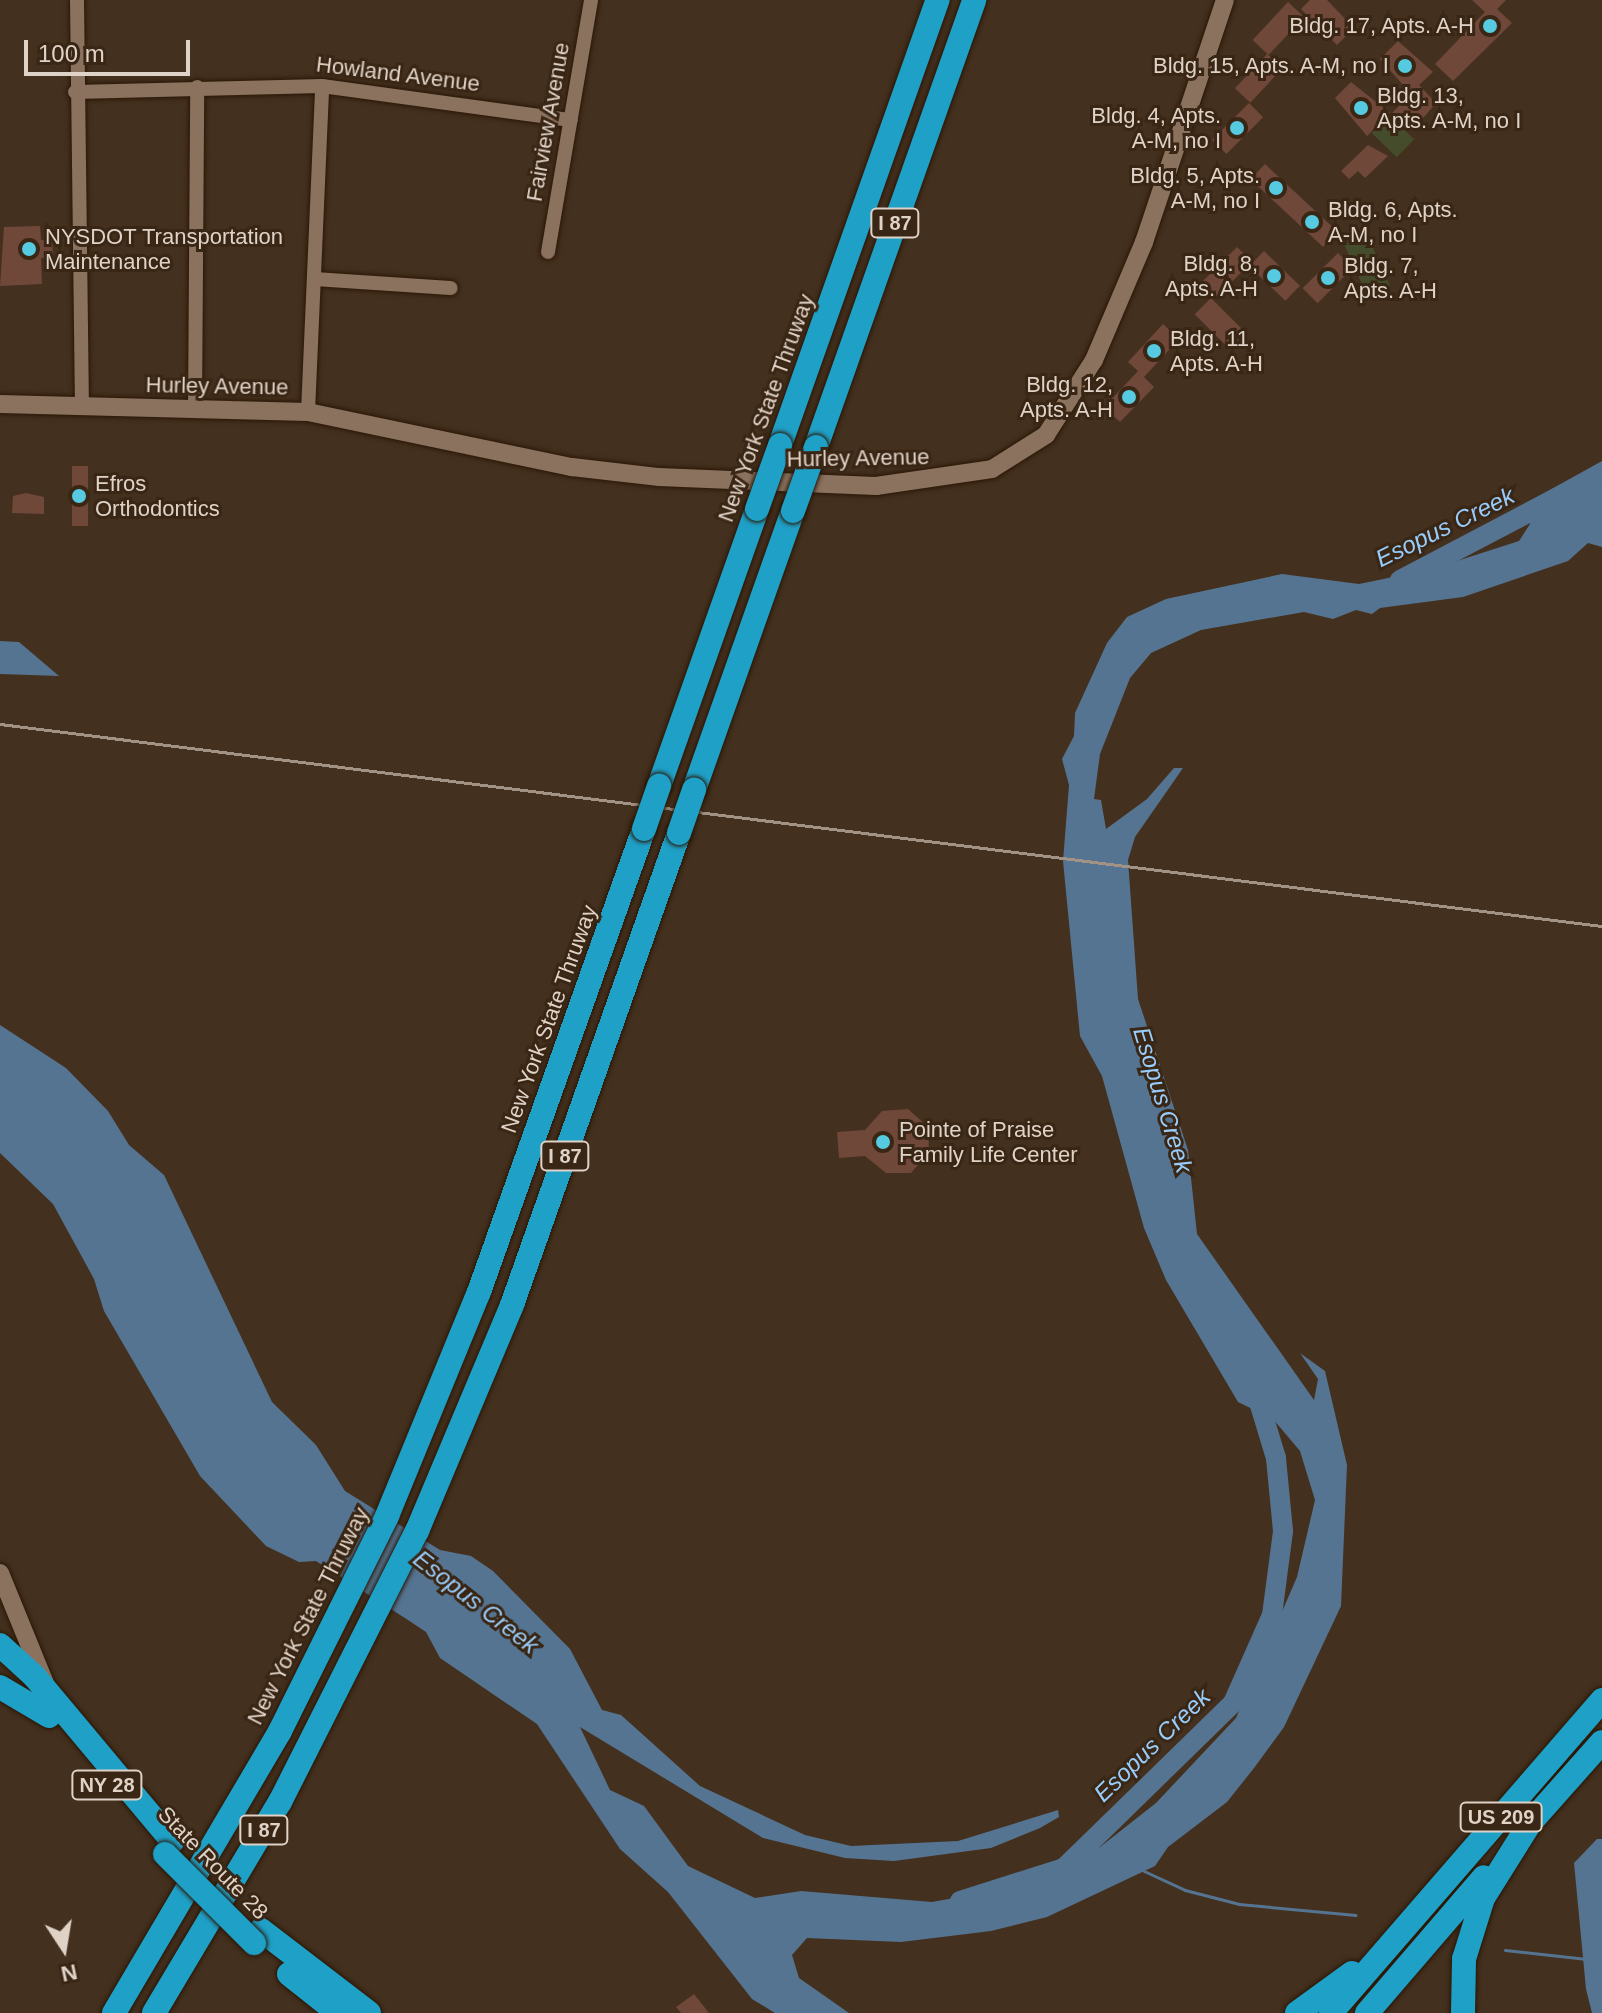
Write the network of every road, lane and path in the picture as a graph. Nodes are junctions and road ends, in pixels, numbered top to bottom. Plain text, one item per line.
1 (77, 0) edge
2 (591, 0) edge
3 (938, 0) edge
4 (974, 0) edge
5 (1225, 0) edge
6 (322, 86) junction
7 (197, 87) junction
8 (75, 92) junction
9 (571, 120) junction
10 (548, 252) dead end
11 (314, 279) junction
12 (451, 288) dead end
13 (0, 404) edge
14 (82, 407) junction
15 (195, 409) junction
16 (308, 412) junction
17 (0, 1573) edge
18 (0, 1645) edge
19 (0, 1664) edge
20 (0, 1687) edge
21 (1602, 1700) edge
22 (50, 1706) junction
23 (1602, 1742) edge
24 (1530, 1823) junction
25 (1400, 1934) junction
26 (258, 1937) junction
27 (159, 1942) junction
28 (103, 2013) edge
29 (114, 2013) edge
30 (154, 2013) edge
31 (338, 2013) edge
32 (369, 2013) edge
33 (1297, 2013) edge
34 (1331, 2013) edge
35 (1367, 2013) edge
36 (1463, 2013) edge

1 - 8 street
2 - 9 street, Fairview Avenue
3 - 27 highway, New York State Thruway / I 87, bridge
4 - 30 highway, I 87, bridge
5 - 16 street, Hurley Avenue
6 - 7 street, Howland Avenue
6 - 9 street, Howland Avenue
6 - 11 street
7 - 8 street, Howland Avenue
7 - 15 street
8 - 14 street
9 - 10 street, Fairview Avenue
11 - 12 street
11 - 16 street
13 - 14 street, Hurley Avenue
14 - 15 street, Hurley Avenue
15 - 16 street, Hurley Avenue
17 - 22 street
18 - 22 highway, State Route 28 / NY 28
19 - 22 highway, State Route 28 / NY 28
20 - 22 highway
21 - 25 highway, US 209
22 - 26 highway, State Route 28 / NY 28, bridge
23 - 24 highway, US 209
24 - 35 highway, US 209
24 - 36 highway
25 - 33 highway
25 - 34 highway, US 209
26 - 31 highway, State Route 28 / NY 28
26 - 32 highway, State Route 28 / NY 28
27 - 28 highway
27 - 29 highway, New York State Thruway / I 87

